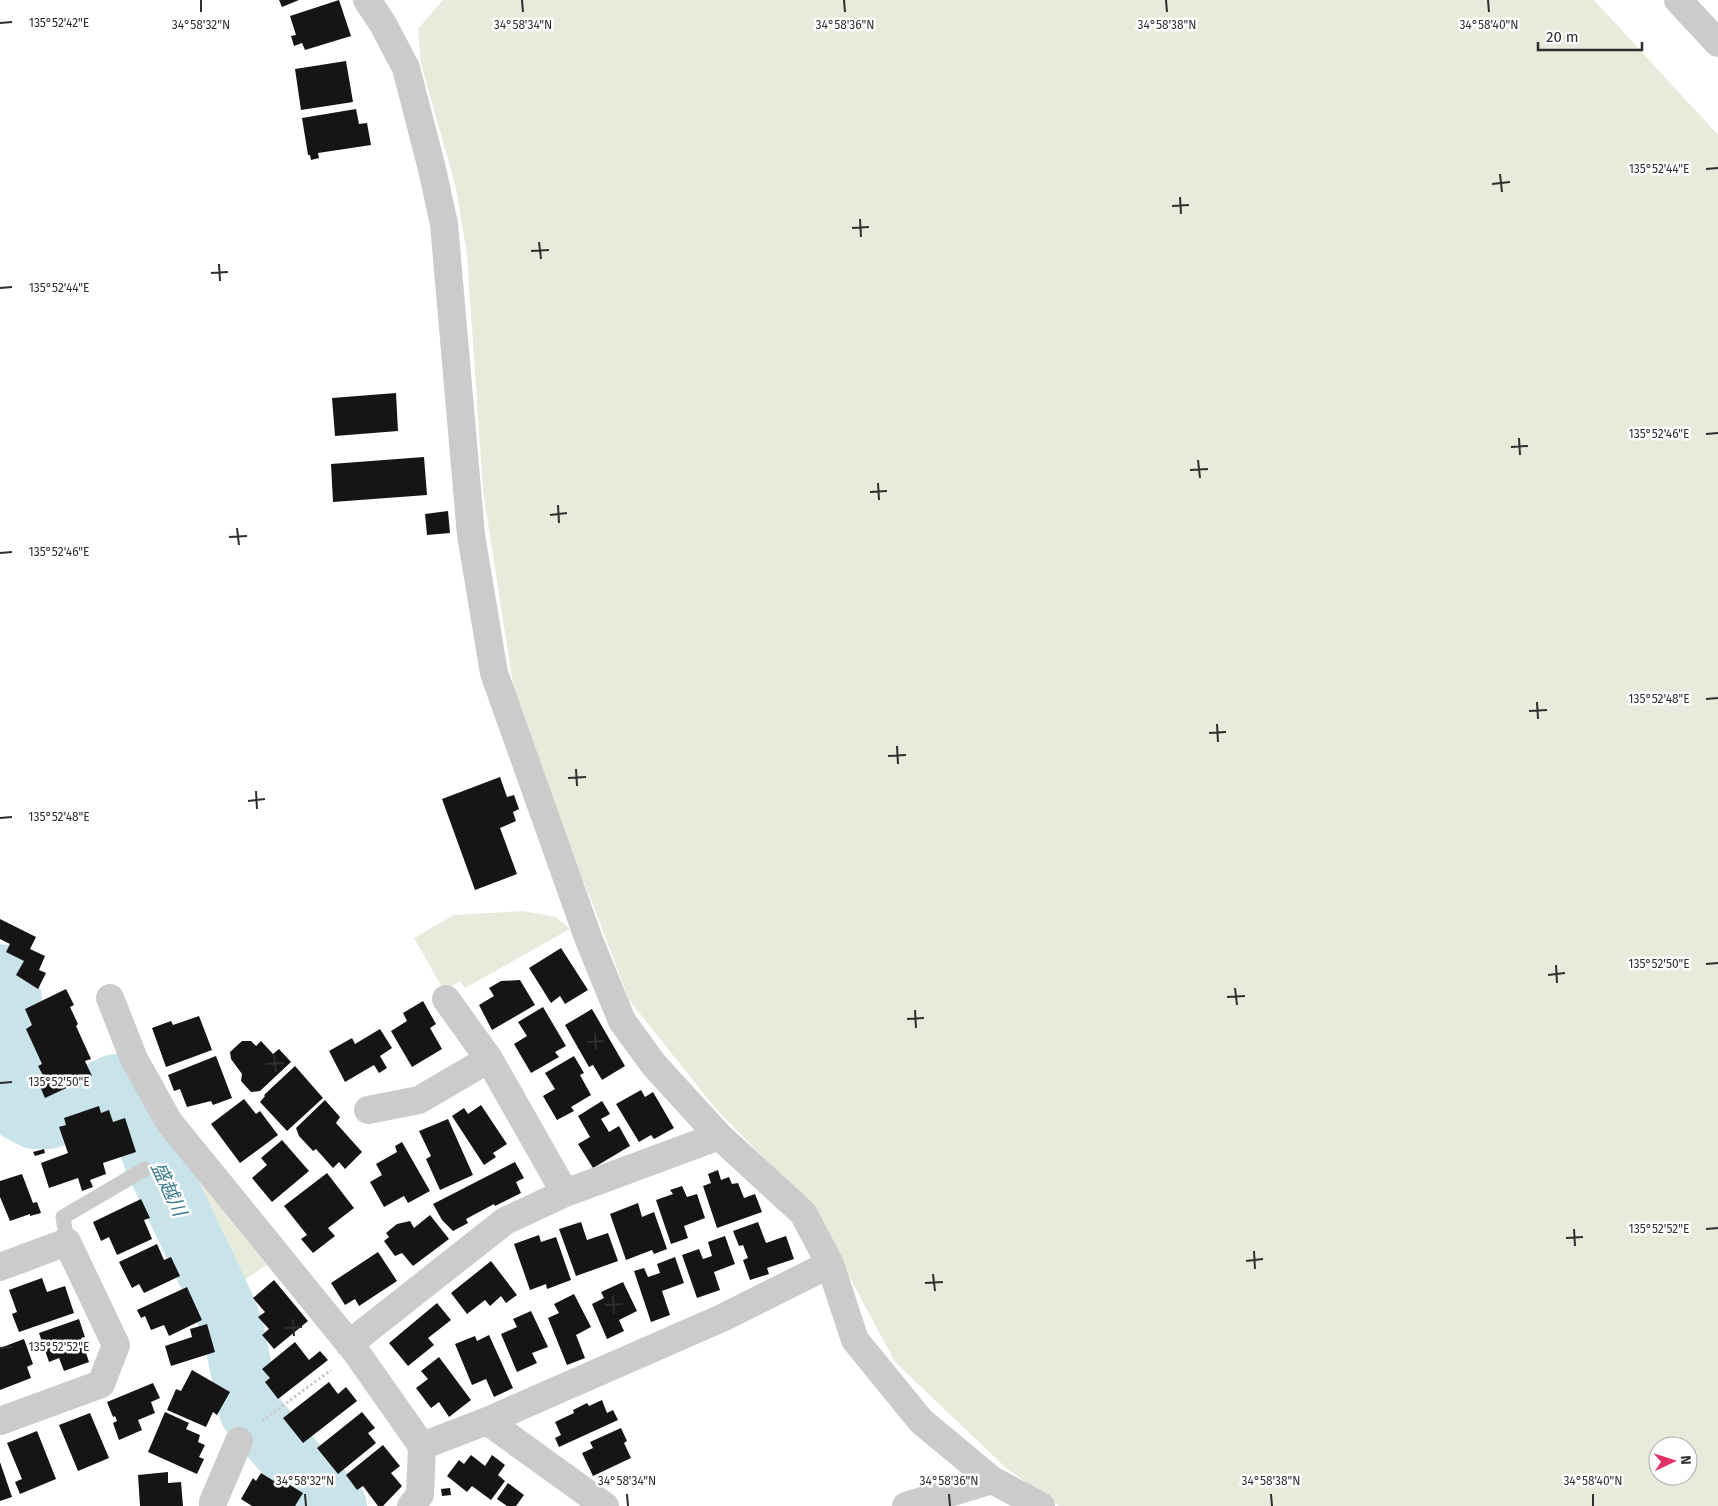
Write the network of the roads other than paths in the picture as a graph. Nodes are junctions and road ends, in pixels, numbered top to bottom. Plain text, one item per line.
1 (367, 0) edge
2 (1678, 0) edge
3 (1718, 43) edge
4 (110, 998) dead end
5 (446, 999) dead end
6 (489, 1059) junction
7 (368, 1110) dead end
8 (719, 1136) junction
9 (145, 1169) dead end
10 (565, 1193) junction
11 (67, 1242) junction
12 (830, 1264) junction
13 (0, 1268) edge
14 (352, 1348) junction
15 (487, 1420) junction
16 (0, 1422) edge
17 (239, 1441) dead end
18 (422, 1446) junction
19 (992, 1480) junction
20 (213, 1506) edge
21 (411, 1506) edge
22 (605, 1506) edge
23 (906, 1506) edge
24 (1041, 1506) edge

1 - 8 street
2 - 3 street
4 - 14 street
5 - 6 street
6 - 7 street
6 - 10 street
8 - 10 street
8 - 12 street
9 - 11 lane
10 - 14 street
11 - 13 street
11 - 16 street
12 - 15 street
12 - 19 street
14 - 18 street
15 - 18 street
15 - 22 street
17 - 20 street
18 - 21 street
19 - 23 street
19 - 24 street

